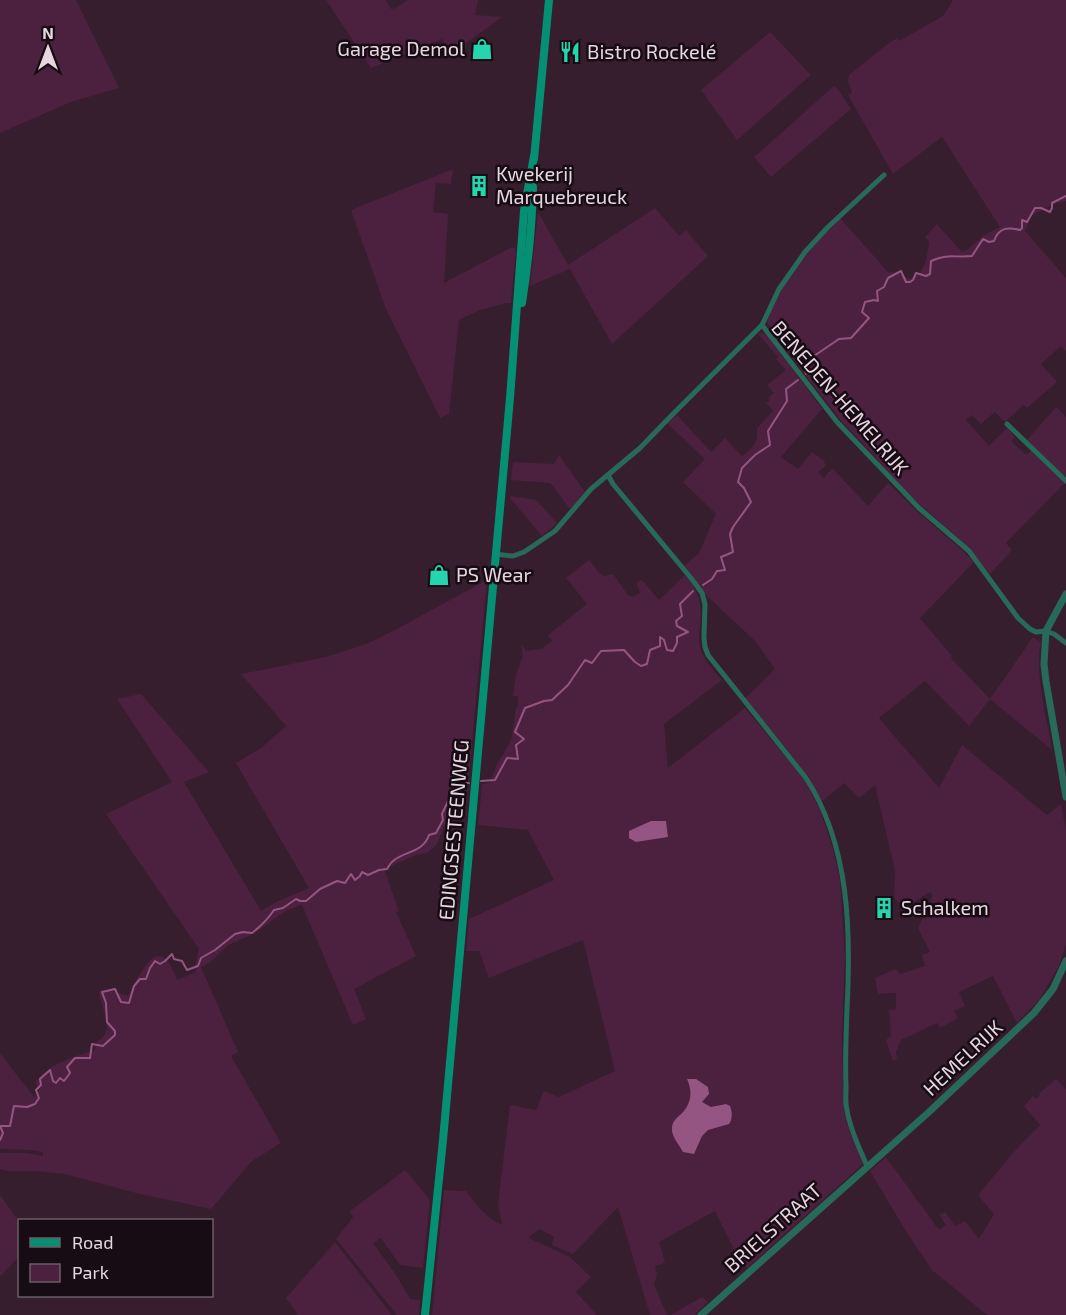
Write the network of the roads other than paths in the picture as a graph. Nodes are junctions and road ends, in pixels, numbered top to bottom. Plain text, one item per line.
1 (549, 0) edge
2 (884, 175) dead end
3 (762, 325) junction
4 (1007, 424) dead end
5 (608, 476) junction
6 (1066, 481) edge
7 (495, 554) junction
8 (1066, 594) edge
9 (1046, 631) junction
10 (1066, 644) edge
11 (1066, 797) edge
12 (1066, 961) edge
13 (867, 1166) junction
14 (425, 1315) edge
15 (701, 1315) edge

1 - 7 main road, EDINGSESTEENWEG
2 - 3 street
3 - 5 street, BENEDEN-HEMELRIJK
3 - 9 street, BENEDEN-HEMELRIJK
4 - 6 street
5 - 7 street, BENEDEN-HEMELRIJK
5 - 13 street
7 - 14 main road, EDINGSESTEENWEG
8 - 9 street
9 - 10 street, BENEDEN-HEMELRIJK
9 - 11 street
12 - 13 street, HEMELRIJK
13 - 15 street, BRIELSTRAAT

